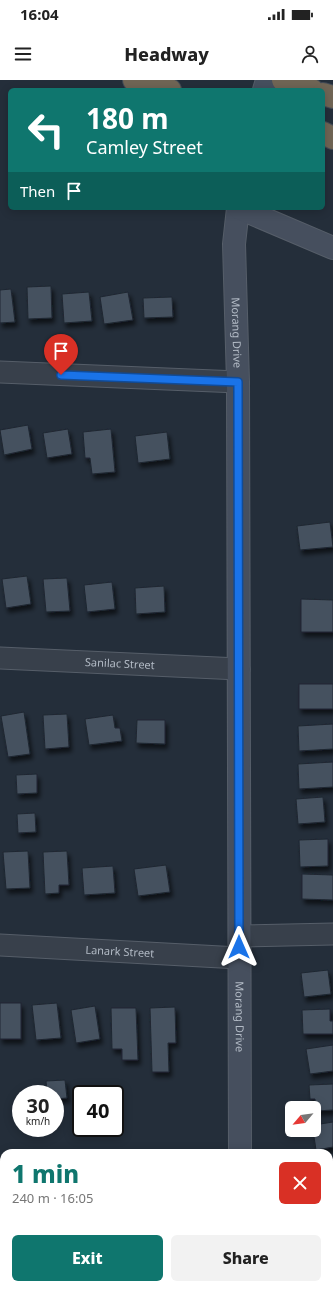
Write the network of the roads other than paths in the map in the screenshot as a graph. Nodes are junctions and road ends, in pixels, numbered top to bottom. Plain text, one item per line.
1 (134, 80) edge
2 (283, 80) edge
3 (163, 88) edge
4 (306, 88) edge
5 (239, 210) edge
6 (244, 210) edge
7 (333, 248) edge
8 (0, 372) edge
9 (238, 382) junction
10 (0, 658) edge
11 (239, 669) junction
12 (333, 934) edge
13 (240, 936) junction
14 (0, 945) edge
15 (239, 958) junction
16 (240, 1149) edge

1 - 3 highway
2 - 4 highway
5 - 9 street, Morang Drive
6 - 7 street
8 - 9 street
9 - 11 street, Morang Drive
10 - 11 street, Sanilac Street
11 - 13 street, Morang Drive
12 - 13 street
13 - 15 street, Morang Drive
14 - 15 street, Lanark Street
15 - 16 street, Morang Drive

